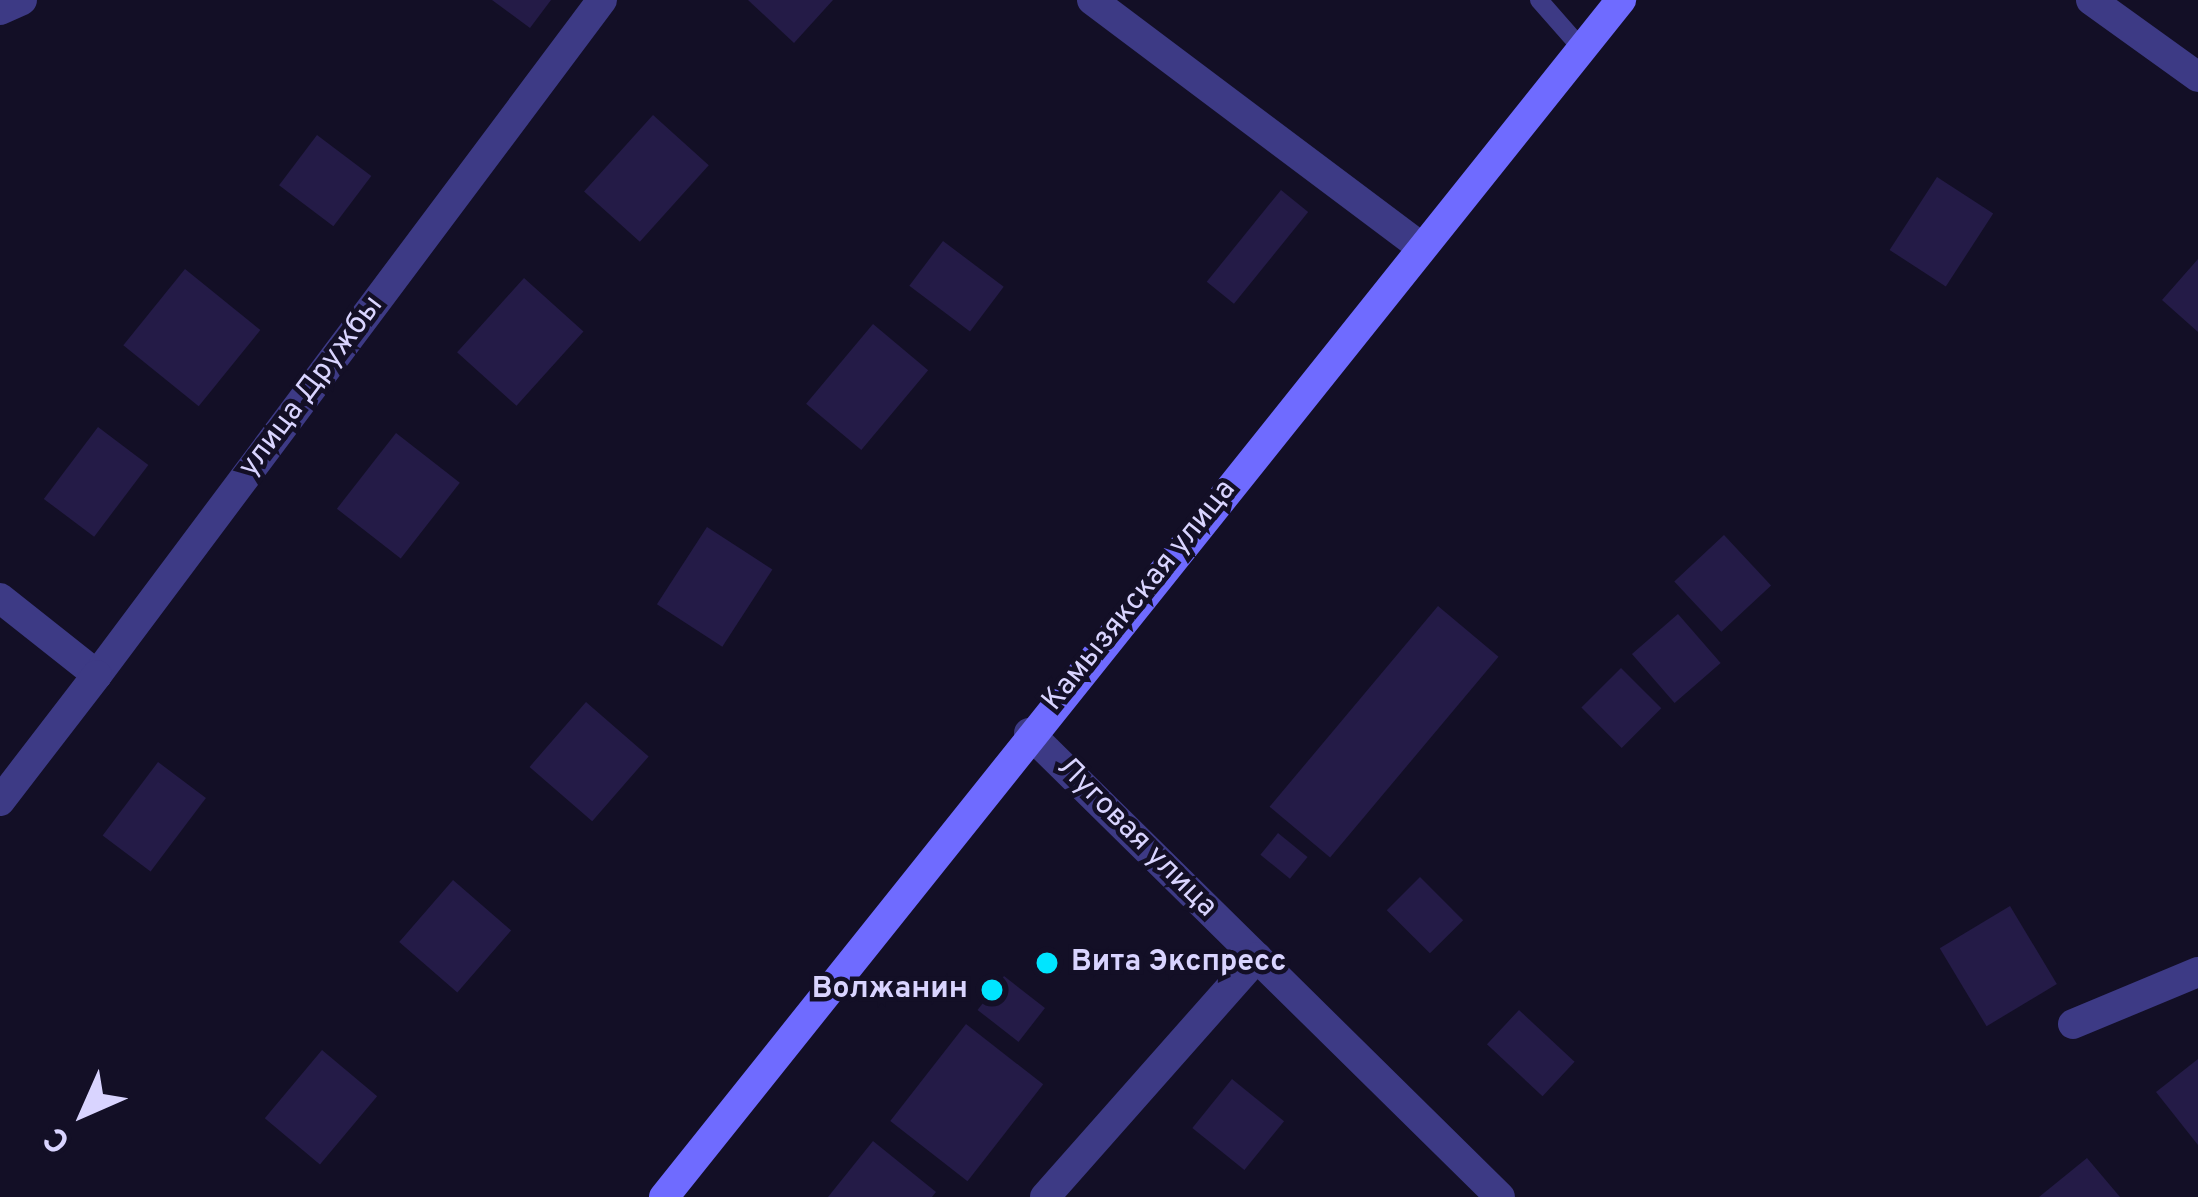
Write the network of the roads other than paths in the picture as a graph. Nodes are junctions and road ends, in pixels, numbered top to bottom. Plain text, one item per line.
1 (22, 0) edge
2 (602, 0) edge
3 (1092, 0) edge
4 (1539, 0) edge
5 (1621, 0) edge
6 (2091, 0) edge
7 (0, 10) edge
8 (1582, 49) junction
9 (2198, 77) edge
10 (1421, 248) junction
11 (0, 598) edge
12 (97, 675) junction
13 (1029, 733) junction
14 (0, 801) edge
15 (1257, 957) junction
16 (2198, 971) edge
17 (2073, 1024) dead end
18 (664, 1197) edge
19 (1045, 1197) edge
20 (1500, 1197) edge

1 - 7 street
2 - 12 street, улица Дружбы
3 - 10 street
4 - 8 lane
5 - 8 main road, Камызякская улица
6 - 9 street
8 - 10 main road, Камызякская улица
10 - 13 main road, Камызякская улица
11 - 12 street
12 - 14 street, улица Дружбы
13 - 15 street, Луговая улица
13 - 18 main road, Камызякская улица
15 - 19 street
15 - 20 street, Луговая улица
16 - 17 street

